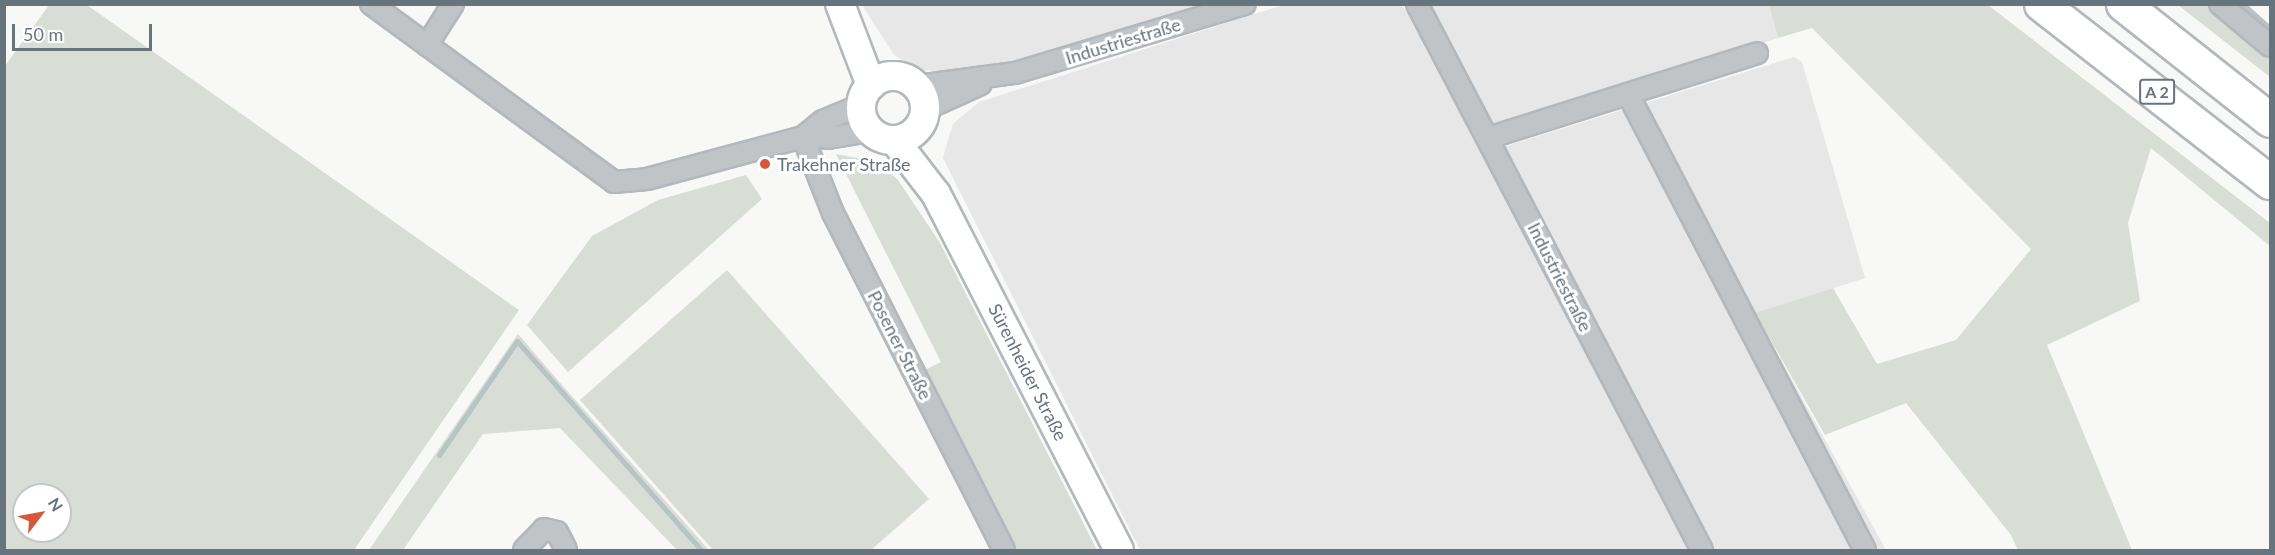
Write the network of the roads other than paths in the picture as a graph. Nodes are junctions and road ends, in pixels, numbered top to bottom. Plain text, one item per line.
1 (371, 4) edge
2 (453, 4) edge
3 (1245, 4) edge
4 (1417, 4) edge
5 (2041, 4) edge
6 (2123, 4) edge
7 (2220, 4) edge
8 (843, 12) edge
9 (427, 45) junction
10 (2271, 46) edge
11 (1757, 53) dead end
12 (1628, 94) junction
13 (894, 108) junction
14 (2271, 120) edge
15 (805, 136) junction
16 (1488, 138) junction
17 (2271, 182) edge
18 (524, 550) edge
19 (567, 550) edge
20 (1004, 550) edge
21 (1119, 550) edge
22 (1702, 550) edge
23 (1865, 550) edge

1 - 9 street
2 - 9 street
3 - 13 street, Industriestraße
4 - 16 street, Industriestraße
5 - 17 highway, A 2
6 - 14 highway, A 2
7 - 10 street
8 - 13 main road, Sürenheider Straße
9 - 15 street
11 - 12 street
12 - 16 street
12 - 23 street
13 - 15 street
13 - 15 street
13 - 21 main road, Sürenheider Straße
15 - 20 street, Posener Straße
16 - 22 street, Industriestraße
18 - 19 street

